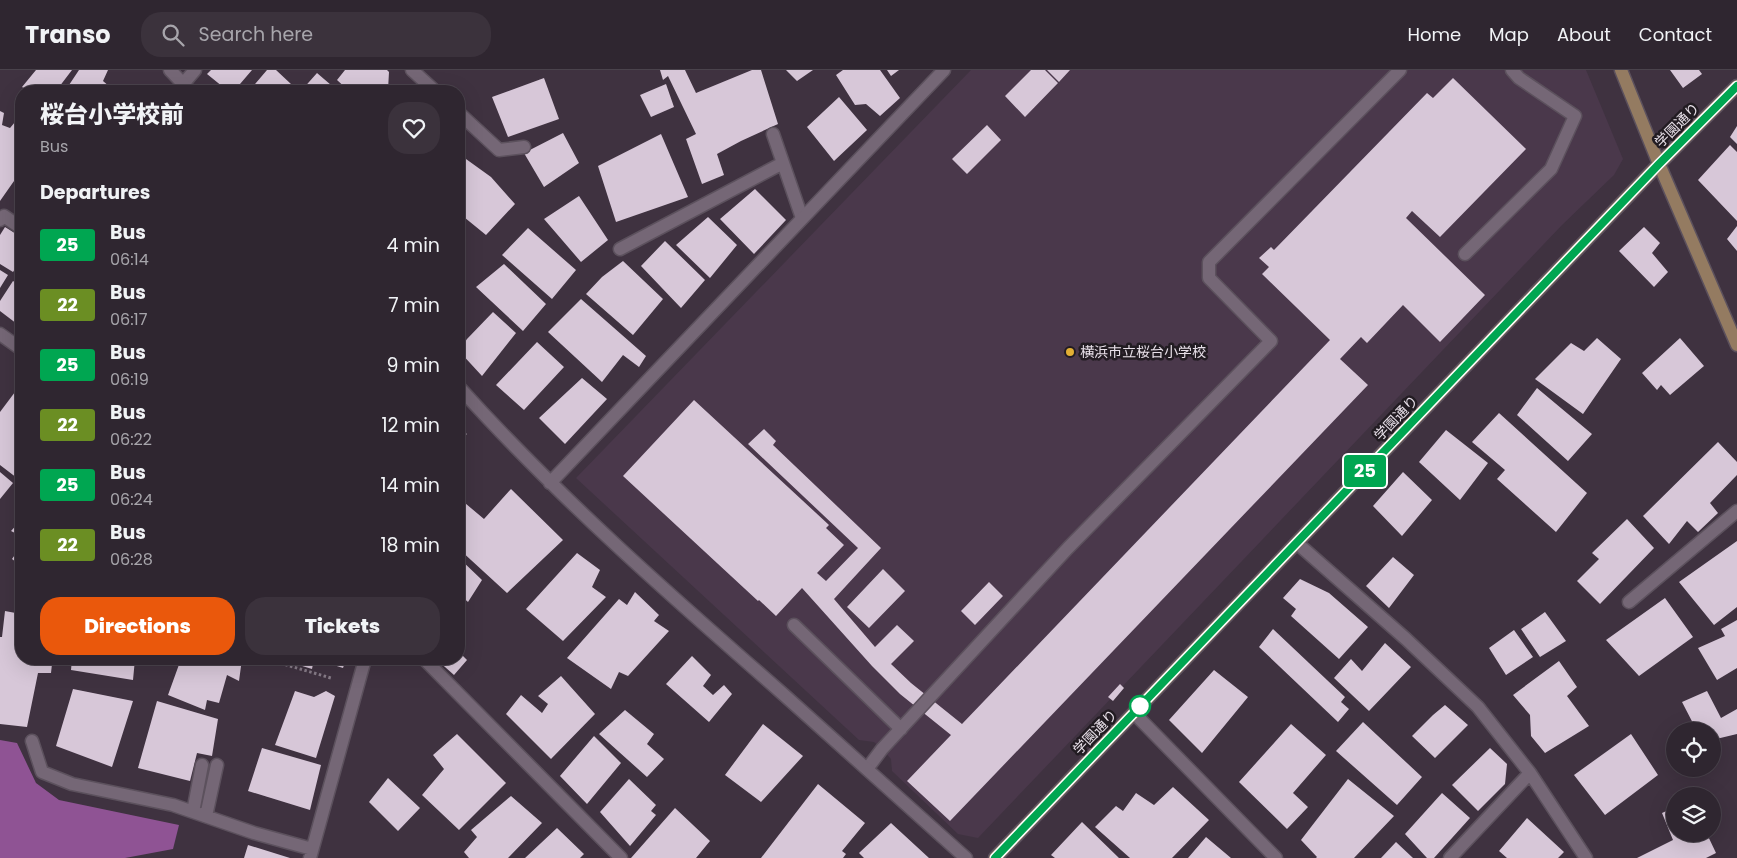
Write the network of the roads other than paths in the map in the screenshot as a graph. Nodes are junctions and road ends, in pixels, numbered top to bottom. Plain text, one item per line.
1 (170, 70) edge
2 (195, 70) edge
3 (412, 70) edge
4 (944, 70) edge
5 (1400, 70) edge
6 (1512, 70) edge
7 (1621, 70) edge
8 (183, 85) edge
9 (188, 85) edge
10 (428, 85) edge
11 (1737, 86) edge
12 (465, 119) edge
13 (773, 134) dead end
14 (524, 147) dead end
15 (783, 162) junction
16 (1659, 164) junction
17 (802, 218) junction
18 (0, 220) edge
19 (15, 224) edge
20 (620, 249) dead end
21 (1466, 254) dead end
22 (3, 340) edge
23 (1737, 345) edge
24 (15, 346) edge
25 (465, 394) edge
26 (550, 482) junction
27 (1737, 511) edge
28 (1296, 543) junction
29 (1629, 602) dead end
30 (794, 625) dead end
31 (363, 665) edge
32 (430, 665) edge
33 (1134, 713) junction
34 (901, 729) junction
35 (32, 741) dead end
36 (202, 765) dead end
37 (217, 765) dead end
38 (867, 768) junction
39 (1530, 773) junction
40 (193, 812) junction
41 (206, 816) junction
42 (311, 853) edge
43 (1584, 857) edge
44 (621, 858) edge
45 (966, 858) edge
46 (995, 858) edge
47 (1276, 858) edge
48 (1450, 858) edge

1 - 8 street
2 - 9 street
3 - 10 street
4 - 17 street
5 - 34 street
6 - 21 street
7 - 16 street
11 - 16 street, 学園通り
12 - 14 street
13 - 15 street
15 - 17 street
15 - 20 street
16 - 23 street
16 - 28 street, 学園通り
17 - 26 street
18 - 19 street
22 - 24 street
25 - 26 street
26 - 38 street
27 - 29 street
28 - 33 street, 学園通り
28 - 39 street
30 - 34 street
31 - 42 street
32 - 44 street
33 - 46 street, 学園通り
33 - 47 street
34 - 38 street
35 - 40 street
36 - 40 street
37 - 41 street
38 - 45 street
39 - 43 street
39 - 48 street
40 - 41 street
41 - 42 street

